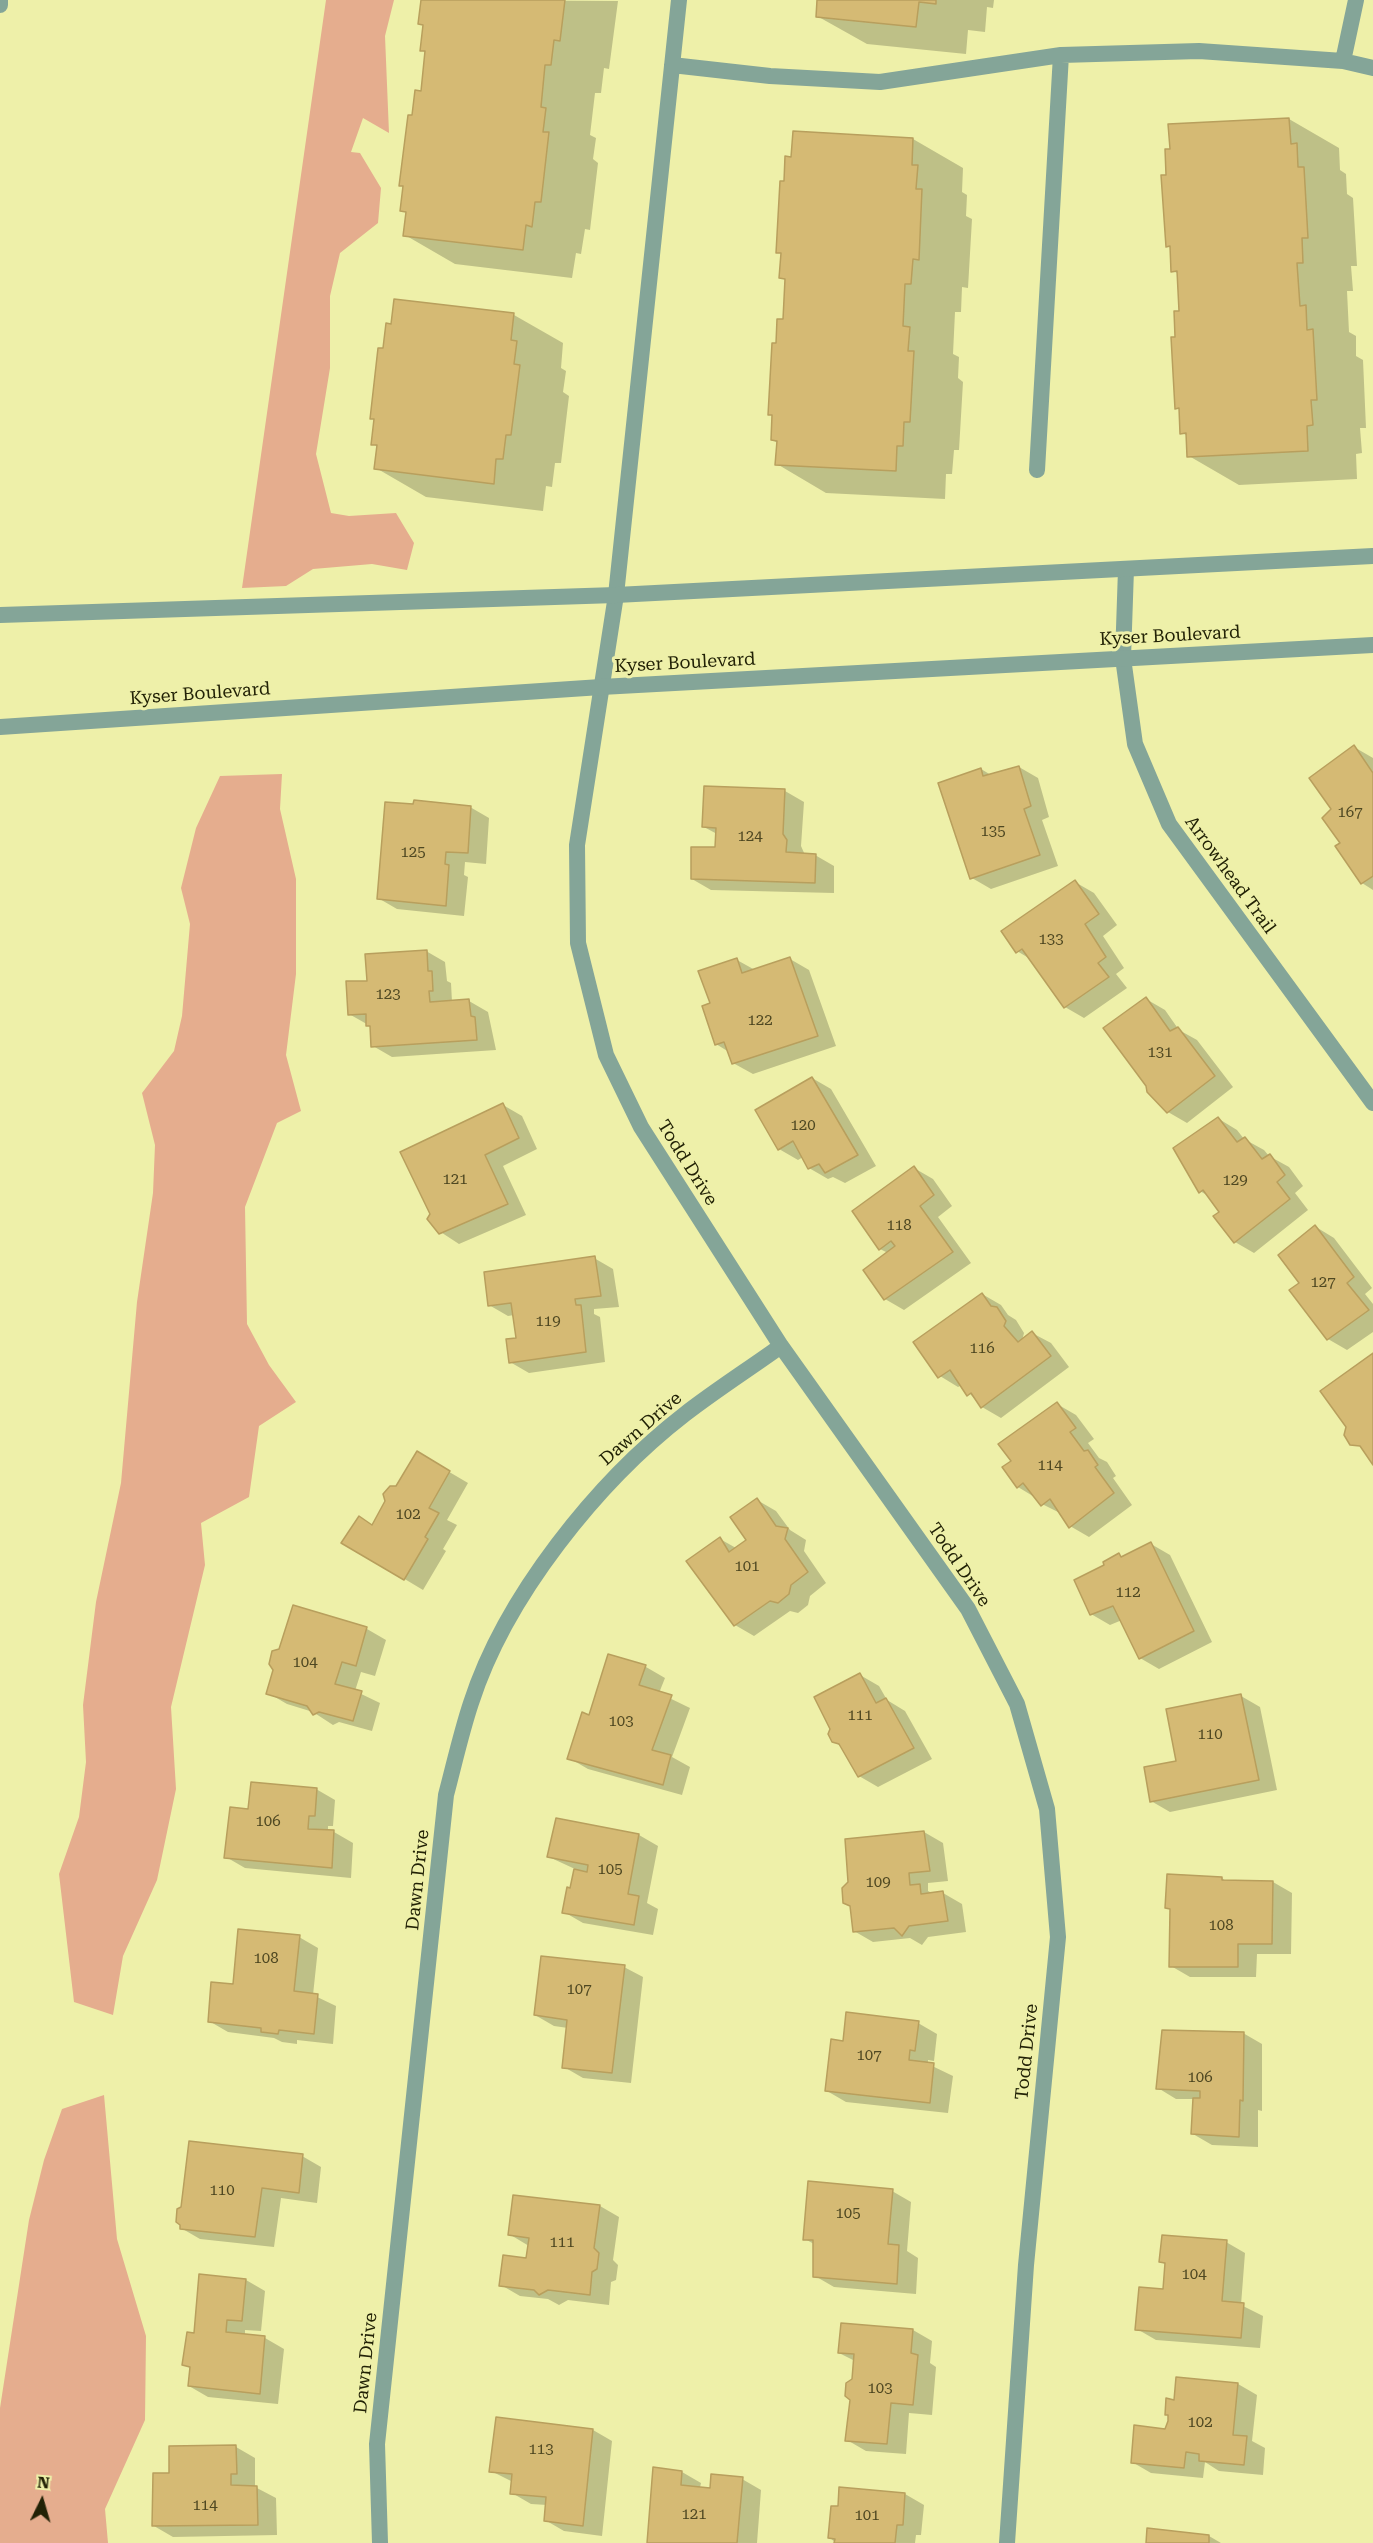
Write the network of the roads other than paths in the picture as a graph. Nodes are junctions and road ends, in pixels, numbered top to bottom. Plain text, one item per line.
1 (0, 0) edge
2 (679, 0) edge
3 (1356, 0) edge
4 (0, 5) edge
5 (1061, 55) junction
6 (1343, 61) junction
7 (672, 65) junction
8 (1373, 68) edge
9 (1037, 470) dead end
10 (1373, 556) edge
11 (1126, 569) junction
12 (616, 595) junction
13 (0, 615) edge
14 (1373, 645) edge
15 (1123, 658) junction
16 (601, 687) junction
17 (0, 727) edge
18 (1373, 1103) edge
19 (781, 1346) junction
20 (380, 2543) edge
21 (1007, 2543) edge

1 - 4 street
2 - 7 street, Todd Drive
3 - 6 street
5 - 6 street
5 - 7 street
5 - 9 street
6 - 8 street
7 - 12 street, Todd Drive
10 - 11 street
11 - 12 street
11 - 15 street, Arrowhead Trail
12 - 13 street
12 - 16 street, Todd Drive
14 - 15 street, Kyser Boulevard
15 - 16 street, Kyser Boulevard
15 - 18 street, Arrowhead Trail
16 - 17 street, Kyser Boulevard
16 - 19 street, Todd Drive
19 - 20 street, Dawn Drive
19 - 21 street, Todd Drive

